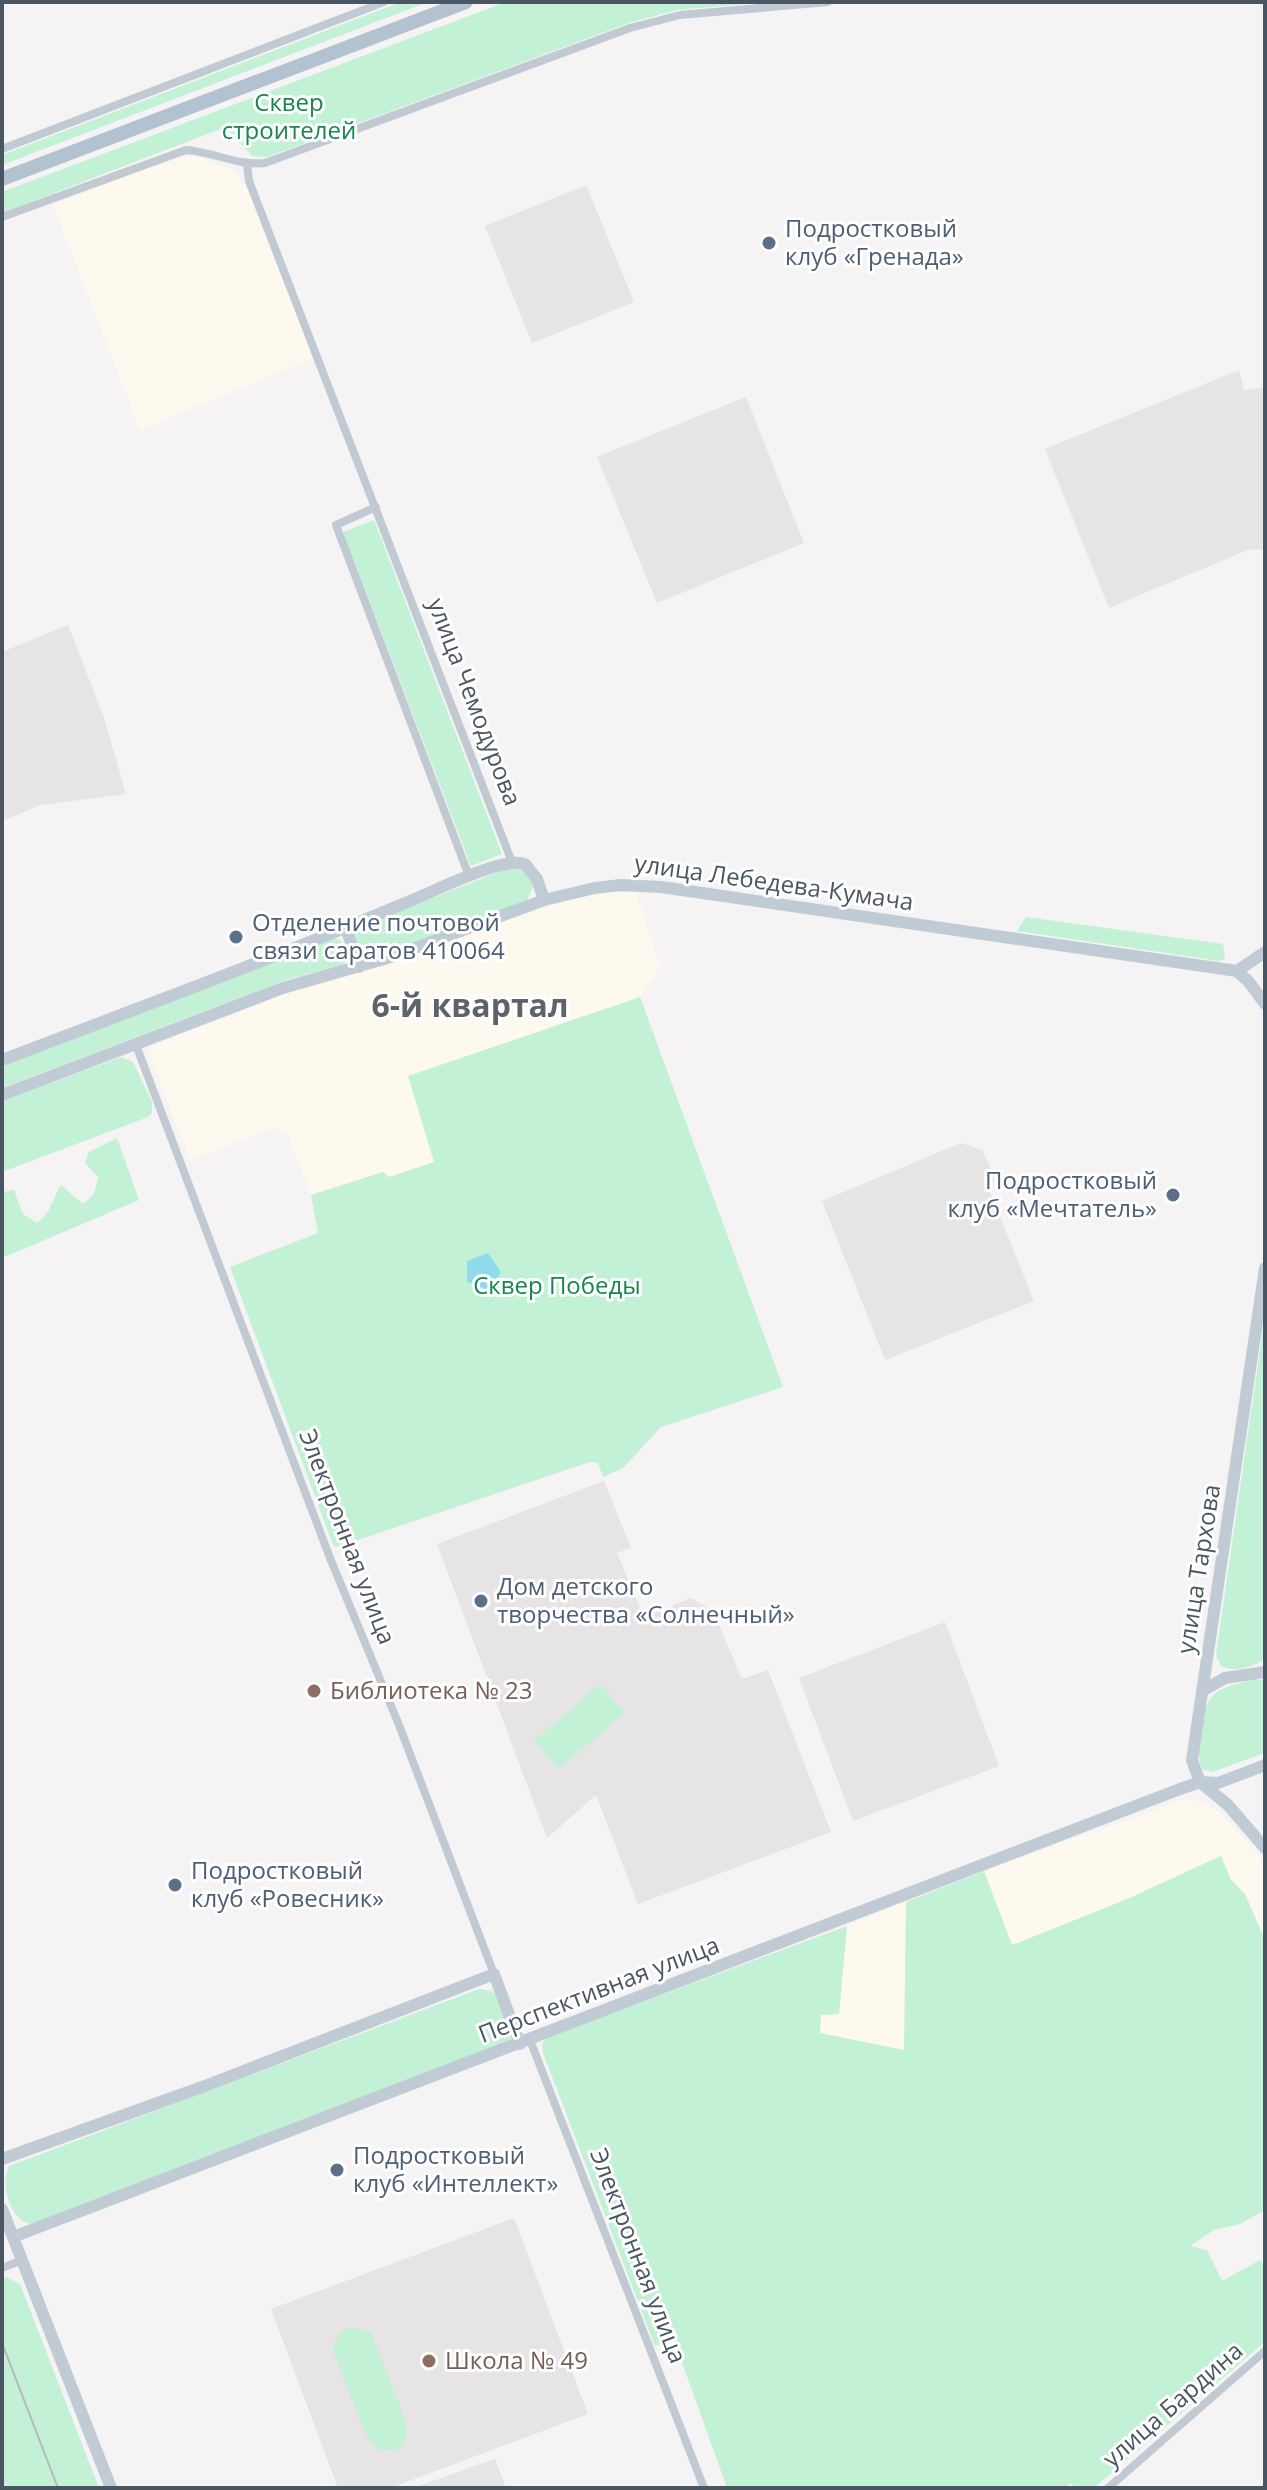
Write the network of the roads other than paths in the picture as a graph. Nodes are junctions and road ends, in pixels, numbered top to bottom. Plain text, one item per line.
1 (384, 2) edge
2 (466, 2) edge
3 (828, 2) edge
4 (2, 149) edge
5 (247, 165) junction
6 (2, 179) edge
7 (2, 217) edge
8 (376, 507) junction
9 (512, 862) junction
10 (469, 876) junction
11 (544, 900) junction
12 (346, 928) junction
13 (1265, 952) edge
14 (359, 967) junction
15 (1237, 971) junction
16 (1265, 1004) edge
17 (136, 1045) junction
18 (2, 1060) edge
19 (2, 1095) edge
20 (1265, 1268) edge
21 (1265, 1672) edge
22 (1202, 1691) junction
23 (1265, 1765) edge
24 (1200, 1782) junction
25 (1265, 1848) edge
26 (494, 1974) junction
27 (525, 2042) junction
28 (2, 2159) edge
29 (2, 2209) edge
30 (13, 2237) junction
31 (22, 2260) junction
32 (2, 2268) edge
33 (1265, 2351) edge
34 (111, 2488) edge
35 (704, 2488) edge
36 (1108, 2488) edge

1 - 4 street
2 - 6 main road
3 - 5 street
5 - 7 street
5 - 8 street, улица Чемодурова
8 - 9 street, улица Чемодурова
8 - 10 street
9 - 10 street
9 - 11 street, улица Чемодурова
10 - 12 street
11 - 14 street, улица Лебедева-Кумача
11 - 15 street, улица Лебедева-Кумача
12 - 14 street
12 - 18 street
13 - 15 street
14 - 17 street, улица Лебедева-Кумача
15 - 16 street
17 - 19 street, улица Лебедева-Кумача
17 - 26 street, Электронная улица
20 - 22 street, улица Тархова
21 - 22 street
22 - 24 street, улица Тархова
23 - 24 street, Перспективная улица
24 - 25 street
24 - 27 street, Перспективная улица
26 - 27 street, Электронная улица
26 - 28 street
27 - 30 street, Перспективная улица
27 - 35 street, Электронная улица
29 - 30 street
30 - 31 street
31 - 32 street
31 - 34 street
33 - 36 street, улица Бардина

